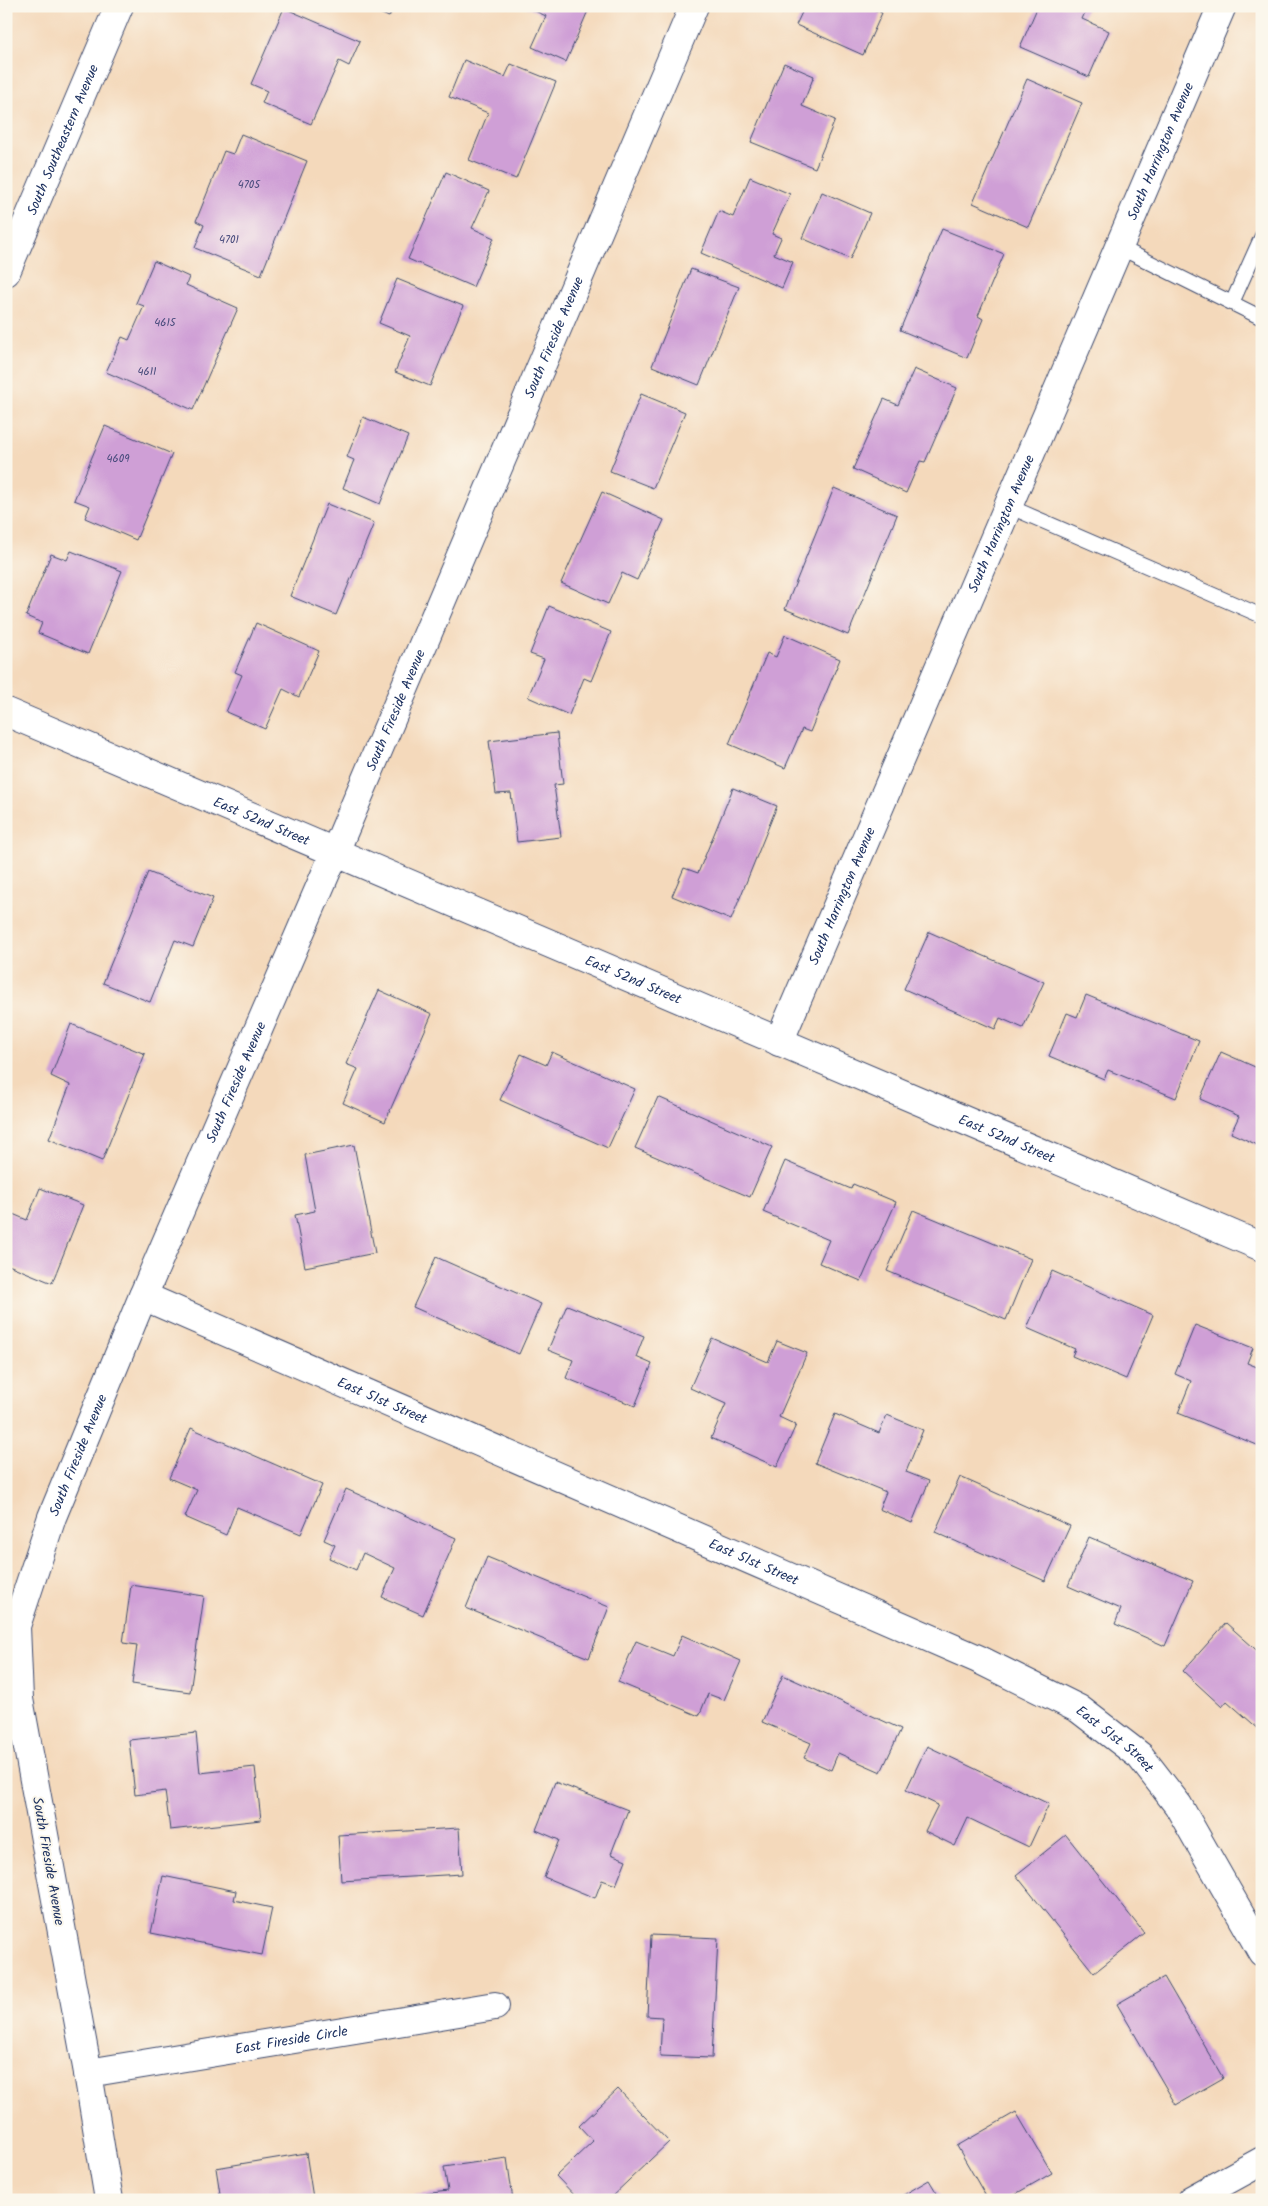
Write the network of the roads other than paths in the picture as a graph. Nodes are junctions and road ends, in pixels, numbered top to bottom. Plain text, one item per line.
1 (119, 6) edge
2 (694, 6) edge
3 (1222, 6) edge
4 (1262, 236) edge
5 (1119, 247) junction
6 (6, 272) edge
7 (1232, 303) junction
8 (1262, 318) edge
9 (1008, 506) junction
10 (1262, 616) edge
11 (6, 712) edge
12 (335, 852) junction
13 (779, 1042) junction
14 (1262, 1247) edge
15 (143, 1296) junction
16 (1262, 1952) edge
17 (495, 2006) dead end
18 (88, 2073) junction
19 (1262, 2161) edge
20 (109, 2200) edge
21 (1192, 2200) edge

1 - 6 street, South Southeastern Avenue
2 - 12 street, South Fireside Avenue
3 - 5 street, South Harrington Avenue
4 - 7 lane
5 - 7 lane
5 - 9 street, South Harrington Avenue
7 - 8 lane
9 - 10 lane
9 - 13 street, South Harrington Avenue
11 - 12 street, East 52nd Street
12 - 13 street, East 52nd Street
12 - 15 street, South Fireside Avenue
13 - 14 street, East 52nd Street
15 - 16 street, East 51st Street
15 - 18 street, South Fireside Avenue
17 - 18 street, East Fireside Circle
18 - 20 street, South Fireside Avenue
19 - 21 street

